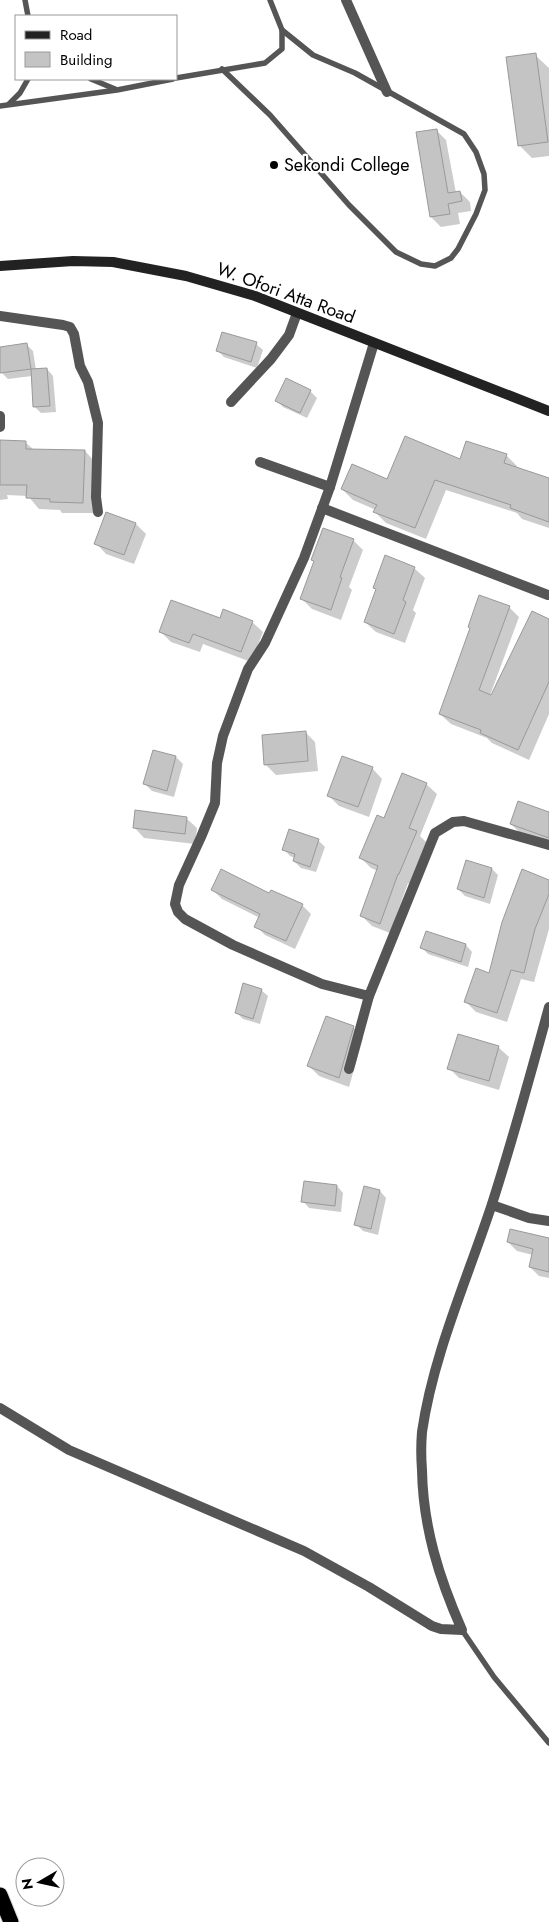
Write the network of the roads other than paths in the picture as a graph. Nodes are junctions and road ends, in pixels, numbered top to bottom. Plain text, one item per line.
1 (25, 0) edge
2 (270, 0) edge
3 (346, 0) edge
4 (28, 15) edge
5 (282, 30) junction
6 (222, 69) junction
7 (178, 77) edge
8 (27, 80) edge
9 (93, 80) edge
10 (165, 80) edge
11 (117, 90) junction
12 (386, 92) junction
13 (9, 104) junction
14 (0, 106) edge
15 (0, 266) edge
16 (296, 312) junction
17 (0, 316) edge
18 (374, 343) junction
19 (230, 402) dead end
20 (549, 411) edge
21 (0, 416) edge
22 (0, 427) edge
23 (260, 462) dead end
24 (330, 486) junction
25 (322, 508) junction
26 (98, 512) dead end
27 (548, 595) edge
28 (549, 845) edge
29 (370, 996) junction
30 (549, 1007) edge
31 (348, 1070) dead end
32 (492, 1205) junction
33 (549, 1222) edge
34 (0, 1408) edge
35 (462, 1630) junction
36 (549, 1743) edge
37 (0, 1895) edge
38 (11, 1922) edge

1 - 4 lane
2 - 5 lane
3 - 12 street
5 - 6 lane
5 - 12 lane
6 - 7 lane
6 - 12 lane
8 - 13 lane
9 - 11 lane
10 - 11 lane
11 - 13 lane
13 - 14 lane
15 - 16 main road, W. Ofori Atta Road
16 - 18 main road, W. Ofori Atta Road
16 - 19 street
17 - 26 street
18 - 20 main road, W. Ofori Atta Road
18 - 24 street
21 - 22 street
23 - 24 street
24 - 25 street
25 - 27 street
25 - 29 street
28 - 29 street
29 - 31 street
30 - 32 street
32 - 33 street
32 - 35 street
34 - 35 street
35 - 36 lane
37 - 38 highway

